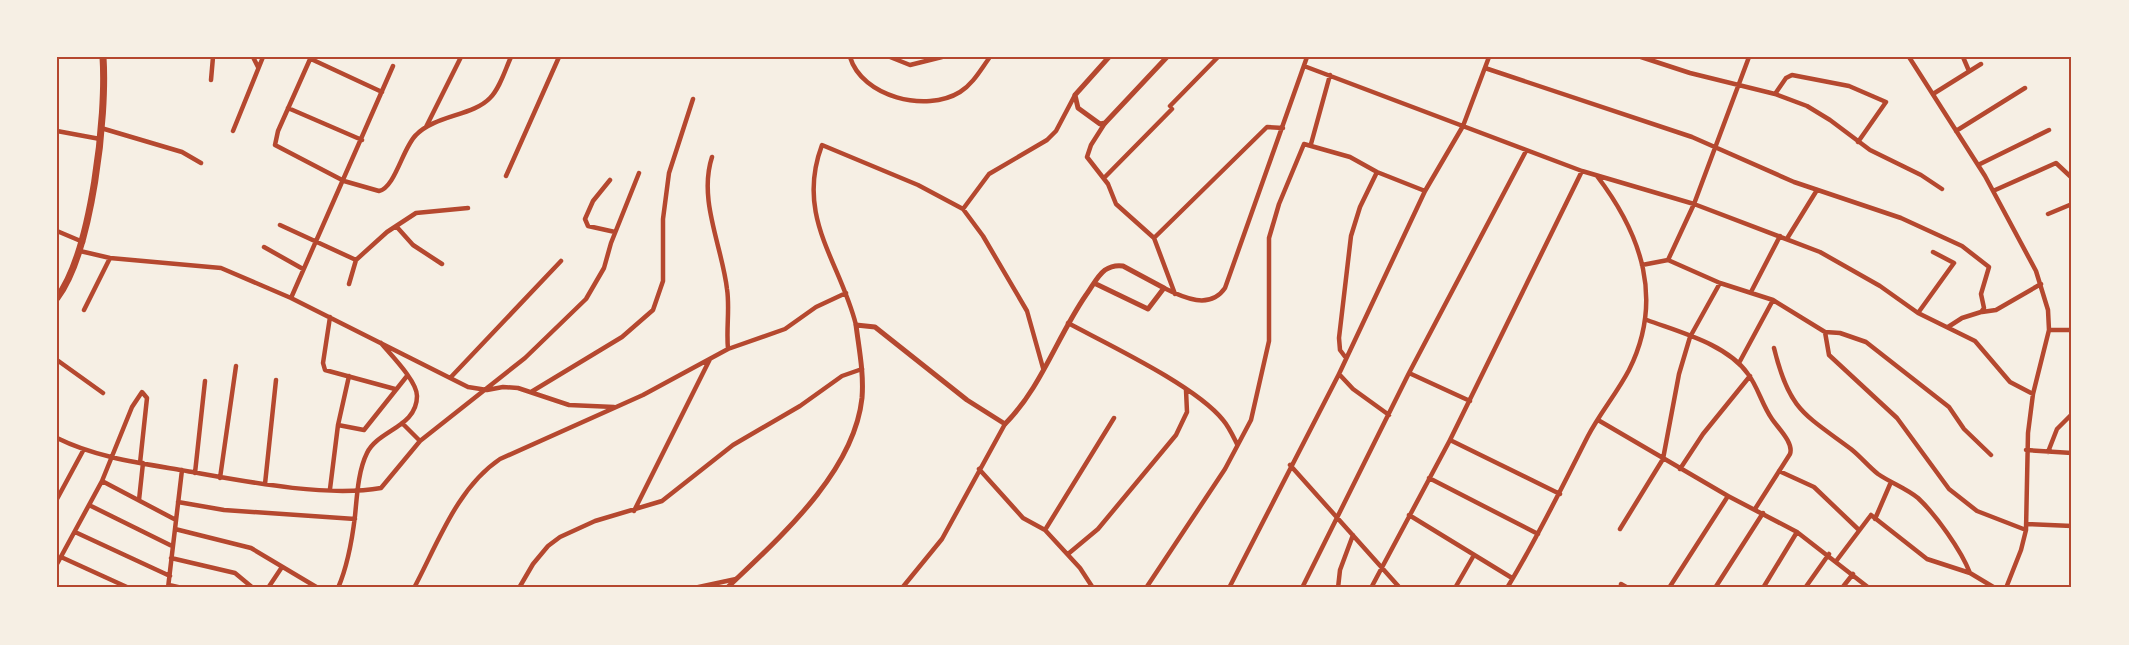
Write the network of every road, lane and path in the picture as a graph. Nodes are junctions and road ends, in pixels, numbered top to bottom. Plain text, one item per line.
1 (104, 57) edge
2 (213, 57) edge
3 (253, 57) edge
4 (263, 57) edge
5 (461, 57) edge
6 (511, 57) edge
7 (559, 57) edge
8 (850, 57) edge
9 (890, 57) edge
10 (942, 57) edge
11 (990, 57) edge
12 (1109, 57) edge
13 (1167, 57) edge
14 (1218, 57) edge
15 (1307, 57) edge
16 (1489, 57) edge
17 (1641, 57) edge
18 (1749, 57) edge
19 (1909, 57) edge
20 (1964, 57) edge
21 (311, 58) edge
22 (1981, 64) dead end
23 (393, 66) dead end
24 (1304, 66) junction
25 (258, 67) junction
26 (1485, 68) junction
27 (1969, 71) junction
28 (1330, 75) junction
29 (211, 80) dead end
30 (1738, 86) junction
31 (2025, 88) dead end
32 (382, 92) junction
33 (1775, 94) junction
34 (1933, 94) junction
35 (1075, 95) junction
36 (693, 99) dead end
37 (288, 108) junction
38 (1105, 123) junction
39 (1463, 126) junction
40 (426, 127) junction
41 (101, 128) junction
42 (1283, 128) junction
43 (57, 130) edge
44 (233, 130) dead end
45 (1956, 130) junction
46 (2049, 130) dead end
47 (100, 139) junction
48 (362, 140) junction
49 (1858, 142) junction
50 (1311, 144) junction
51 (1715, 146) junction
52 (1526, 151) junction
53 (712, 157) dead end
54 (201, 163) dead end
55 (1978, 165) junction
56 (1581, 171) junction
57 (1377, 172) junction
58 (639, 173) dead end
59 (506, 176) dead end
60 (1596, 176) junction
61 (1104, 178) junction
62 (2072, 178) edge
63 (610, 180) dead end
64 (344, 181) junction
65 (1942, 189) dead end
66 (1817, 190) junction
67 (1425, 191) junction
68 (1993, 191) junction
69 (1694, 204) junction
70 (2072, 204) edge
71 (468, 208) dead end
72 (963, 209) junction
73 (2048, 214) dead end
74 (280, 225) dead end
75 (396, 226) junction
76 (57, 231) edge
77 (615, 232) junction
78 (1780, 236) junction
79 (1788, 237) junction
80 (1154, 238) junction
81 (83, 242) junction
82 (315, 242) junction
83 (264, 247) dead end
84 (80, 251) junction
85 (1933, 252) dead end
86 (110, 258) junction
87 (356, 260) junction
88 (1668, 260) junction
89 (561, 261) dead end
90 (442, 264) dead end
91 (1642, 265) junction
92 (303, 269) junction
93 (1094, 283) junction
94 (1720, 283) junction
95 (349, 284) dead end
96 (2041, 284) junction
97 (1164, 288) junction
98 (1750, 292) junction
99 (846, 293) junction
100 (1175, 294) junction
101 (57, 298) edge
102 (291, 298) junction
103 (1773, 300) junction
104 (84, 310) dead end
105 (1982, 312) junction
106 (1918, 314) junction
107 (330, 317) junction
108 (1647, 320) junction
109 (1068, 323) junction
110 (856, 325) junction
111 (1948, 327) junction
112 (2049, 330) junction
113 (2072, 330) edge
114 (1825, 332) junction
115 (1690, 336) junction
116 (380, 342) junction
117 (728, 348) junction
118 (1774, 348) dead end
119 (1346, 358) junction
120 (710, 359) junction
121 (57, 360) edge
122 (1739, 363) junction
123 (236, 366) dead end
124 (1043, 368) junction
125 (862, 369) junction
126 (1409, 373) junction
127 (1339, 374) junction
128 (349, 376) junction
129 (407, 376) junction
130 (1750, 376) junction
131 (451, 377) junction
132 (276, 380) dead end
133 (204, 381) dead end
134 (395, 389) junction
135 (487, 390) junction
136 (1186, 390) junction
137 (531, 392) junction
138 (104, 393) dead end
139 (2033, 394) junction
140 (1470, 401) junction
141 (614, 407) junction
142 (2072, 414) edge
143 (1389, 415) junction
144 (1114, 418) dead end
145 (1598, 420) junction
146 (402, 423) junction
147 (1005, 424) junction
148 (338, 425) junction
149 (57, 438) edge
150 (1450, 440) junction
151 (420, 441) junction
152 (1237, 444) junction
153 (84, 449) junction
154 (2026, 450) junction
155 (2048, 452) junction
156 (2072, 453) edge
157 (1991, 455) dead end
158 (113, 457) junction
159 (1663, 459) junction
160 (142, 463) junction
161 (1290, 465) junction
162 (979, 469) junction
163 (1680, 469) junction
164 (182, 470) junction
165 (1779, 471) junction
166 (195, 473) junction
167 (220, 478) junction
168 (1429, 478) junction
169 (102, 482) junction
170 (1891, 482) junction
171 (265, 484) junction
172 (330, 489) junction
173 (358, 489) junction
174 (1560, 494) junction
175 (1728, 496) junction
176 (57, 499) edge
177 (139, 500) junction
178 (178, 502) junction
179 (89, 505) junction
180 (1755, 509) junction
181 (634, 511) junction
182 (1763, 513) junction
183 (1409, 515) junction
184 (1337, 516) junction
185 (355, 519) junction
186 (1875, 519) junction
187 (176, 520) junction
188 (2072, 526) edge
189 (2026, 527) junction
190 (1047, 528) junction
191 (174, 529) junction
192 (1620, 529) dead end
193 (1859, 530) junction
194 (75, 532) junction
195 (1797, 532) junction
196 (1538, 534) junction
197 (1353, 535) junction
198 (172, 546) junction
199 (1068, 554) junction
200 (1829, 554) junction
201 (1474, 555) junction
202 (61, 557) junction
203 (171, 558) junction
204 (1837, 560) junction
205 (57, 564) edge
206 (282, 567) junction
207 (1381, 567) junction
208 (1970, 573) junction
209 (1853, 574) junction
210 (170, 576) junction
211 (1512, 578) junction
212 (737, 579) junction
213 (303, 581) junction
214 (1622, 584) dead end
215 (168, 586) edge
216 (904, 586) edge
217 (129, 588) edge
218 (182, 588) edge
219 (253, 588) edge
220 (268, 588) edge
221 (300, 588) edge
222 (318, 588) edge
223 (338, 588) edge
224 (414, 588) edge
225 (519, 588) edge
226 (694, 588) edge
227 (727, 588) edge
228 (915, 588) edge
229 (1093, 588) edge
230 (1146, 588) edge
231 (1229, 588) edge
232 (1302, 588) edge
233 (1338, 588) edge
234 (1371, 588) edge
235 (1400, 588) edge
236 (1455, 588) edge
237 (1506, 588) edge
238 (1628, 588) edge
239 (1669, 588) edge
240 (1715, 588) edge
241 (1763, 588) edge
242 (1805, 588) edge
243 (1842, 588) edge
244 (1869, 588) edge
245 (1995, 588) edge
246 (2006, 588) edge

1 - 41 main road
2 - 29 street
3 - 25 street
4 - 25 street
5 - 40 street
6 - 40 street
7 - 59 street
8 - 11 street
9 - 10 street
12 - 35 street
13 - 38 street
14 - 61 street
15 - 24 street
16 - 26 street
17 - 30 street
18 - 30 street
19 - 34 street
20 - 27 street
21 - 32 street
21 - 37 street
22 - 27 street
23 - 32 street
24 - 28 street
24 - 42 street
25 - 44 street
26 - 39 street
26 - 51 street
27 - 34 street
28 - 39 street
28 - 50 street
30 - 33 street
30 - 51 street
31 - 45 street
32 - 48 street
33 - 49 street
33 - 49 street
34 - 45 street
35 - 38 street
35 - 72 street
36 - 137 street
37 - 48 street
37 - 64 street
38 - 61 street
39 - 52 street
39 - 67 street
40 - 64 street
41 - 47 main road
41 - 54 street
42 - 80 street
42 - 100 street
43 - 47 street
45 - 55 street
46 - 55 street
47 - 81 main road
48 - 64 street
49 - 65 street
50 - 57 street
50 - 152 street
51 - 66 street
51 - 69 street
52 - 56 street
52 - 126 street
53 - 117 street
55 - 68 street
56 - 60 street
56 - 140 street
57 - 67 street
57 - 119 street
58 - 77 street
60 - 69 street
60 - 91 street
61 - 80 street
62 - 68 street
63 - 77 street
64 - 82 street
66 - 79 street
66 - 105 street
67 - 119 street
68 - 96 street
69 - 78 street
69 - 88 street
70 - 73 street
71 - 75 street
72 - 99 street
72 - 124 street
74 - 82 street
75 - 87 street
75 - 90 street
76 - 81 street
77 - 135 street
78 - 79 street
78 - 98 street
79 - 106 street
80 - 100 street
81 - 84 main road
82 - 87 street
82 - 92 street
83 - 92 street
84 - 86 street
84 - 101 main road
85 - 106 street
86 - 102 street
86 - 104 street
87 - 95 street
88 - 91 street
88 - 94 street
89 - 131 street
91 - 108 street
92 - 102 street
93 - 97 street
93 - 97 street
93 - 109 street
94 - 98 street
94 - 115 street
96 - 105 street
96 - 112 street
97 - 100 street
98 - 103 street
99 - 110 street
99 - 117 street
102 - 107 street
103 - 114 street
103 - 122 street
105 - 111 street
106 - 111 street
107 - 116 street
107 - 128 street
108 - 115 street
108 - 145 street
109 - 124 street
109 - 136 street
110 - 125 street
110 - 147 street
111 - 139 street
112 - 113 street
112 - 139 street
114 - 157 street
114 - 189 street
115 - 122 street
115 - 159 street
116 - 129 street
116 - 131 street
117 - 120 street
118 - 170 street
119 - 127 street
120 - 141 street
120 - 181 street
121 - 138 street
122 - 130 street
123 - 167 street
124 - 147 street
125 - 181 street
125 - 212 street
126 - 140 street
126 - 143 street
127 - 143 street
127 - 161 street
128 - 134 street
128 - 148 street
129 - 134 street
129 - 146 street
130 - 163 street
130 - 165 street
131 - 135 street
132 - 171 street
133 - 166 street
134 - 148 street
135 - 137 street
135 - 151 street
136 - 152 street
136 - 199 street
137 - 141 street
139 - 154 street
140 - 150 street
141 - 224 street
142 - 155 street
143 - 184 street
144 - 190 street
145 - 159 street
145 - 174 street
146 - 151 street
146 - 173 street
147 - 162 street
148 - 172 street
149 - 153 street
150 - 168 street
150 - 174 street
151 - 173 street
152 - 230 street
153 - 158 street
153 - 176 street
154 - 155 street
154 - 189 street
155 - 156 street
158 - 160 street
158 - 160 street
158 - 169 street
159 - 163 street
159 - 192 street
160 - 164 street
160 - 177 street
161 - 184 street
161 - 231 street
162 - 190 street
162 - 216 street
163 - 175 street
164 - 166 street
164 - 178 street
165 - 180 street
165 - 193 street
166 - 167 street
167 - 171 street
168 - 183 street
168 - 196 street
169 - 177 street
169 - 179 street
170 - 186 street
170 - 208 street
171 - 172 street
172 - 173 street
173 - 185 street
174 - 196 street
175 - 180 street
175 - 239 street
177 - 187 street
178 - 185 street
178 - 187 street
179 - 194 street
179 - 198 street
180 - 182 street
181 - 225 street
182 - 195 street
182 - 240 street
183 - 201 street
183 - 207 street
184 - 197 street
184 - 232 street
185 - 223 street
186 - 193 street
186 - 208 street
187 - 191 street
188 - 189 street
189 - 246 street
190 - 199 street
191 - 198 street
191 - 206 street
193 - 204 street
194 - 202 street
194 - 210 street
195 - 200 street
195 - 241 street
196 - 211 street
197 - 207 street
197 - 233 street
198 - 203 street
199 - 229 street
200 - 204 street
200 - 242 street
201 - 211 street
201 - 236 street
202 - 205 street
202 - 217 street
203 - 210 street
203 - 219 street
204 - 209 street
206 - 213 street
206 - 220 street
207 - 234 street
207 - 235 street
208 - 245 street
209 - 243 street
209 - 244 street
210 - 215 street
211 - 237 street
212 - 226 street
212 - 227 street
213 - 221 street
213 - 222 street
214 - 238 street
215 - 218 street
216 - 228 street

